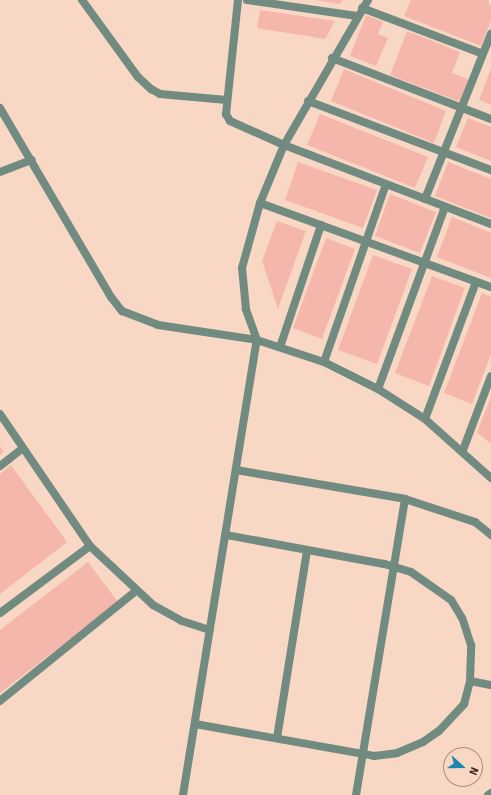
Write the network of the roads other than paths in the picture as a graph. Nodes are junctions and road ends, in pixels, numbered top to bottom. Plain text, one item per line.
1 (82, 0) edge
2 (238, 0) edge
3 (247, 0) edge
4 (368, 0) edge
5 (362, 8) junction
6 (357, 16) junction
7 (491, 34) edge
8 (483, 54) junction
9 (332, 58) junction
10 (227, 100) junction
11 (308, 101) junction
12 (0, 108) edge
13 (461, 108) junction
14 (491, 119) edge
15 (284, 145) junction
16 (444, 152) junction
17 (32, 160) junction
18 (491, 170) edge
19 (0, 172) edge
20 (386, 184) junction
21 (425, 199) junction
22 (260, 203) junction
23 (445, 207) junction
24 (491, 224) edge
25 (321, 225) junction
26 (366, 242) junction
27 (424, 263) junction
28 (476, 282) junction
29 (491, 287) edge
30 (257, 340) junction
31 (280, 346) junction
32 (324, 362) junction
33 (491, 376) edge
34 (378, 389) junction
35 (0, 414) edge
36 (425, 419) junction
37 (23, 448) junction
38 (462, 450) junction
39 (0, 466) edge
40 (236, 470) junction
41 (491, 478) edge
42 (405, 499) junction
43 (226, 535) junction
44 (491, 535) edge
45 (90, 546) junction
46 (307, 550) junction
47 (394, 567) junction
48 (136, 591) junction
49 (0, 612) edge
50 (210, 630) junction
51 (470, 681) junction
52 (491, 685) edge
53 (0, 701) edge
54 (195, 724) junction
55 (277, 738) junction
56 (363, 754) junction
57 (491, 793) edge
58 (183, 795) edge
59 (356, 795) edge
60 (488, 795) edge

1 - 10 street
2 - 10 street
3 - 6 street
4 - 5 street
5 - 6 street
5 - 8 street
6 - 9 street
7 - 8 street
8 - 13 street
9 - 11 street
9 - 13 street
10 - 15 street
11 - 15 street
11 - 16 street
12 - 17 street
13 - 14 street
13 - 16 street
15 - 20 street
15 - 22 street
16 - 18 street
16 - 21 street
17 - 19 street
17 - 30 street
20 - 21 street
20 - 26 street
21 - 23 street
22 - 25 street
22 - 30 street
23 - 24 street
23 - 27 street
25 - 26 street
25 - 31 street
26 - 27 street
26 - 32 street
27 - 28 street
27 - 34 street
28 - 29 street
28 - 36 street
30 - 31 street
30 - 40 street
31 - 32 street
32 - 34 street
33 - 38 street
34 - 36 street
35 - 37 street
36 - 38 street
37 - 39 street
37 - 45 street
38 - 41 street
40 - 42 street
40 - 43 street
42 - 44 street
42 - 47 street
43 - 46 street
43 - 50 street
45 - 48 street
45 - 49 street
46 - 47 street
46 - 55 street
47 - 51 street
47 - 56 street
48 - 50 street
48 - 53 street
50 - 54 street
51 - 52 street
51 - 56 street
54 - 55 street
54 - 58 street
55 - 56 street
56 - 59 street
57 - 60 street

